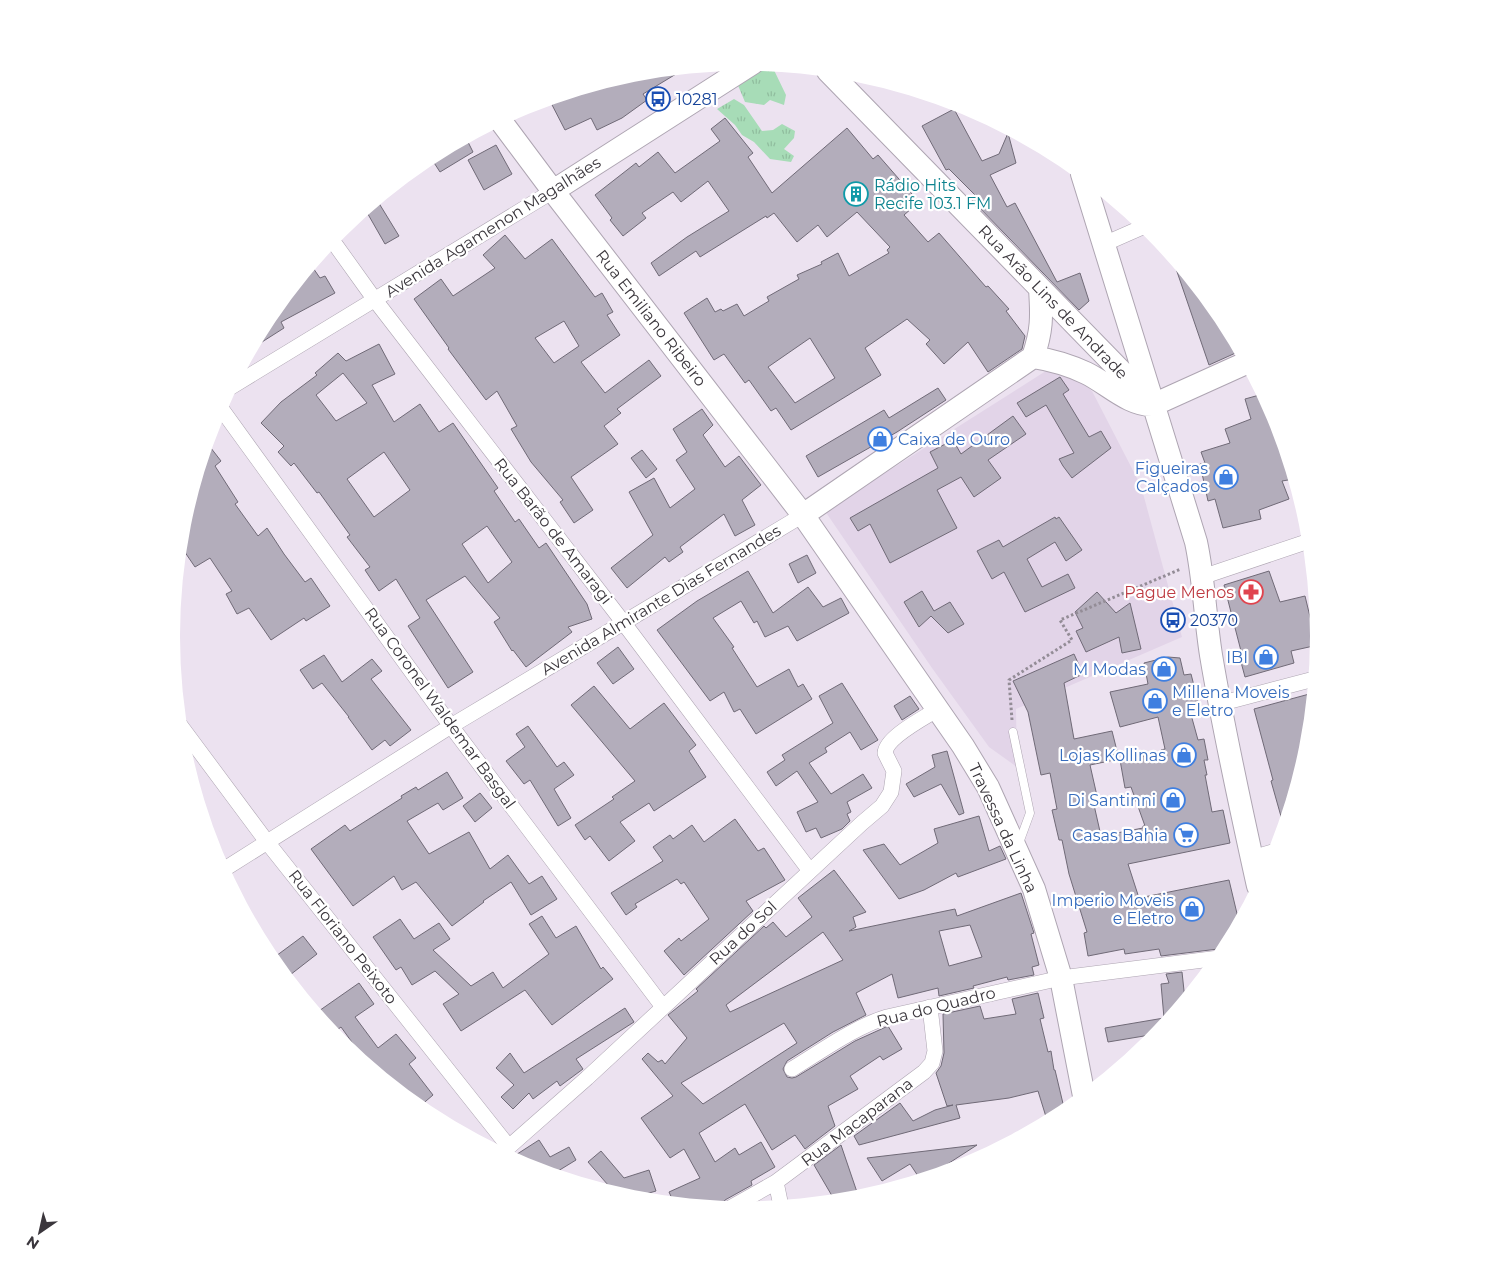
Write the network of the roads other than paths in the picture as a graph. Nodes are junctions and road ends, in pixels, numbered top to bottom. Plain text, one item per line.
1 (740, 71) edge
2 (836, 79) edge
3 (504, 125) edge
4 (1086, 186) edge
5 (553, 191) junction
6 (1136, 230) edge
7 (1104, 244) junction
8 (337, 247) edge
9 (1040, 290) junction
10 (375, 300) junction
11 (1033, 357) junction
12 (1240, 365) edge
13 (241, 381) edge
14 (1153, 404) junction
15 (225, 414) edge
16 (803, 515) junction
17 (1302, 543) edge
18 (1201, 569) junction
19 (623, 622) junction
20 (1308, 680) edge
21 (1219, 704) junction
22 (938, 709) junction
23 (451, 726) junction
24 (1013, 732) road end
25 (190, 738) edge
26 (267, 842) junction
27 (1016, 849) junction
28 (1266, 854) edge
29 (1252, 858) junction
30 (229, 866) edge
31 (810, 871) junction
32 (1256, 877) edge
33 (1208, 959) edge
34 (1061, 978) junction
35 (663, 1007) junction
36 (930, 1007) junction
37 (792, 1069) dead end
38 (1083, 1089) edge
39 (502, 1146) edge
40 (507, 1148) edge
41 (776, 1182) junction
42 (780, 1200) edge
43 (743, 1201) edge

1 - 5 main road, Avenida Agamenon Magalhães
2 - 9 main road, Rua Arão Lins de Andrade
3 - 5 main road, Rua Emiliano Ribeiro
4 - 7 main road
5 - 10 street, Avenida Agamenon Magalhães
5 - 16 main road, Rua Emiliano Ribeiro
6 - 7 street
7 - 14 main road
8 - 10 street, Rua Barão de Amaragi
9 - 11 main road
9 - 14 main road, Rua Arão Lins de Andrade
10 - 13 street, Avenida Agamenon Magalhães
10 - 19 street, Rua Barão de Amaragi
11 - 14 main road
11 - 16 main road, Avenida Almirante Dias Fernandes
12 - 14 main road
14 - 18 main road
15 - 23 street, Rua Coronel Waldemar Basgal
16 - 19 street, Avenida Almirante Dias Fernandes
16 - 22 main road, Travessa da Linha
17 - 18 street
18 - 21 main road
19 - 23 street, Avenida Almirante Dias Fernandes
19 - 31 street, Rua Barão de Amaragi
20 - 21 street
21 - 29 main road
22 - 27 main road, Travessa da Linha
22 - 31 street, Rua do Sol
23 - 26 street, Avenida Almirante Dias Fernandes
23 - 35 street, Rua Coronel Waldemar Basgal
24 - 27 lane
25 - 26 street, Rua Floriano Peixoto
26 - 30 street, Avenida Almirante Dias Fernandes
26 - 39 street, Rua Floriano Peixoto
27 - 34 main road, Travessa da Linha
28 - 29 street
29 - 32 main road
31 - 35 street, Rua do Sol
33 - 34 street
34 - 36 street, Rua do Quadro
34 - 38 main road, Travessa da Linha
35 - 40 street, Rua do Sol
36 - 37 street, Rua do Quadro
36 - 41 street, Rua Macaparana
41 - 42 street
41 - 43 street, Rua Macaparana

